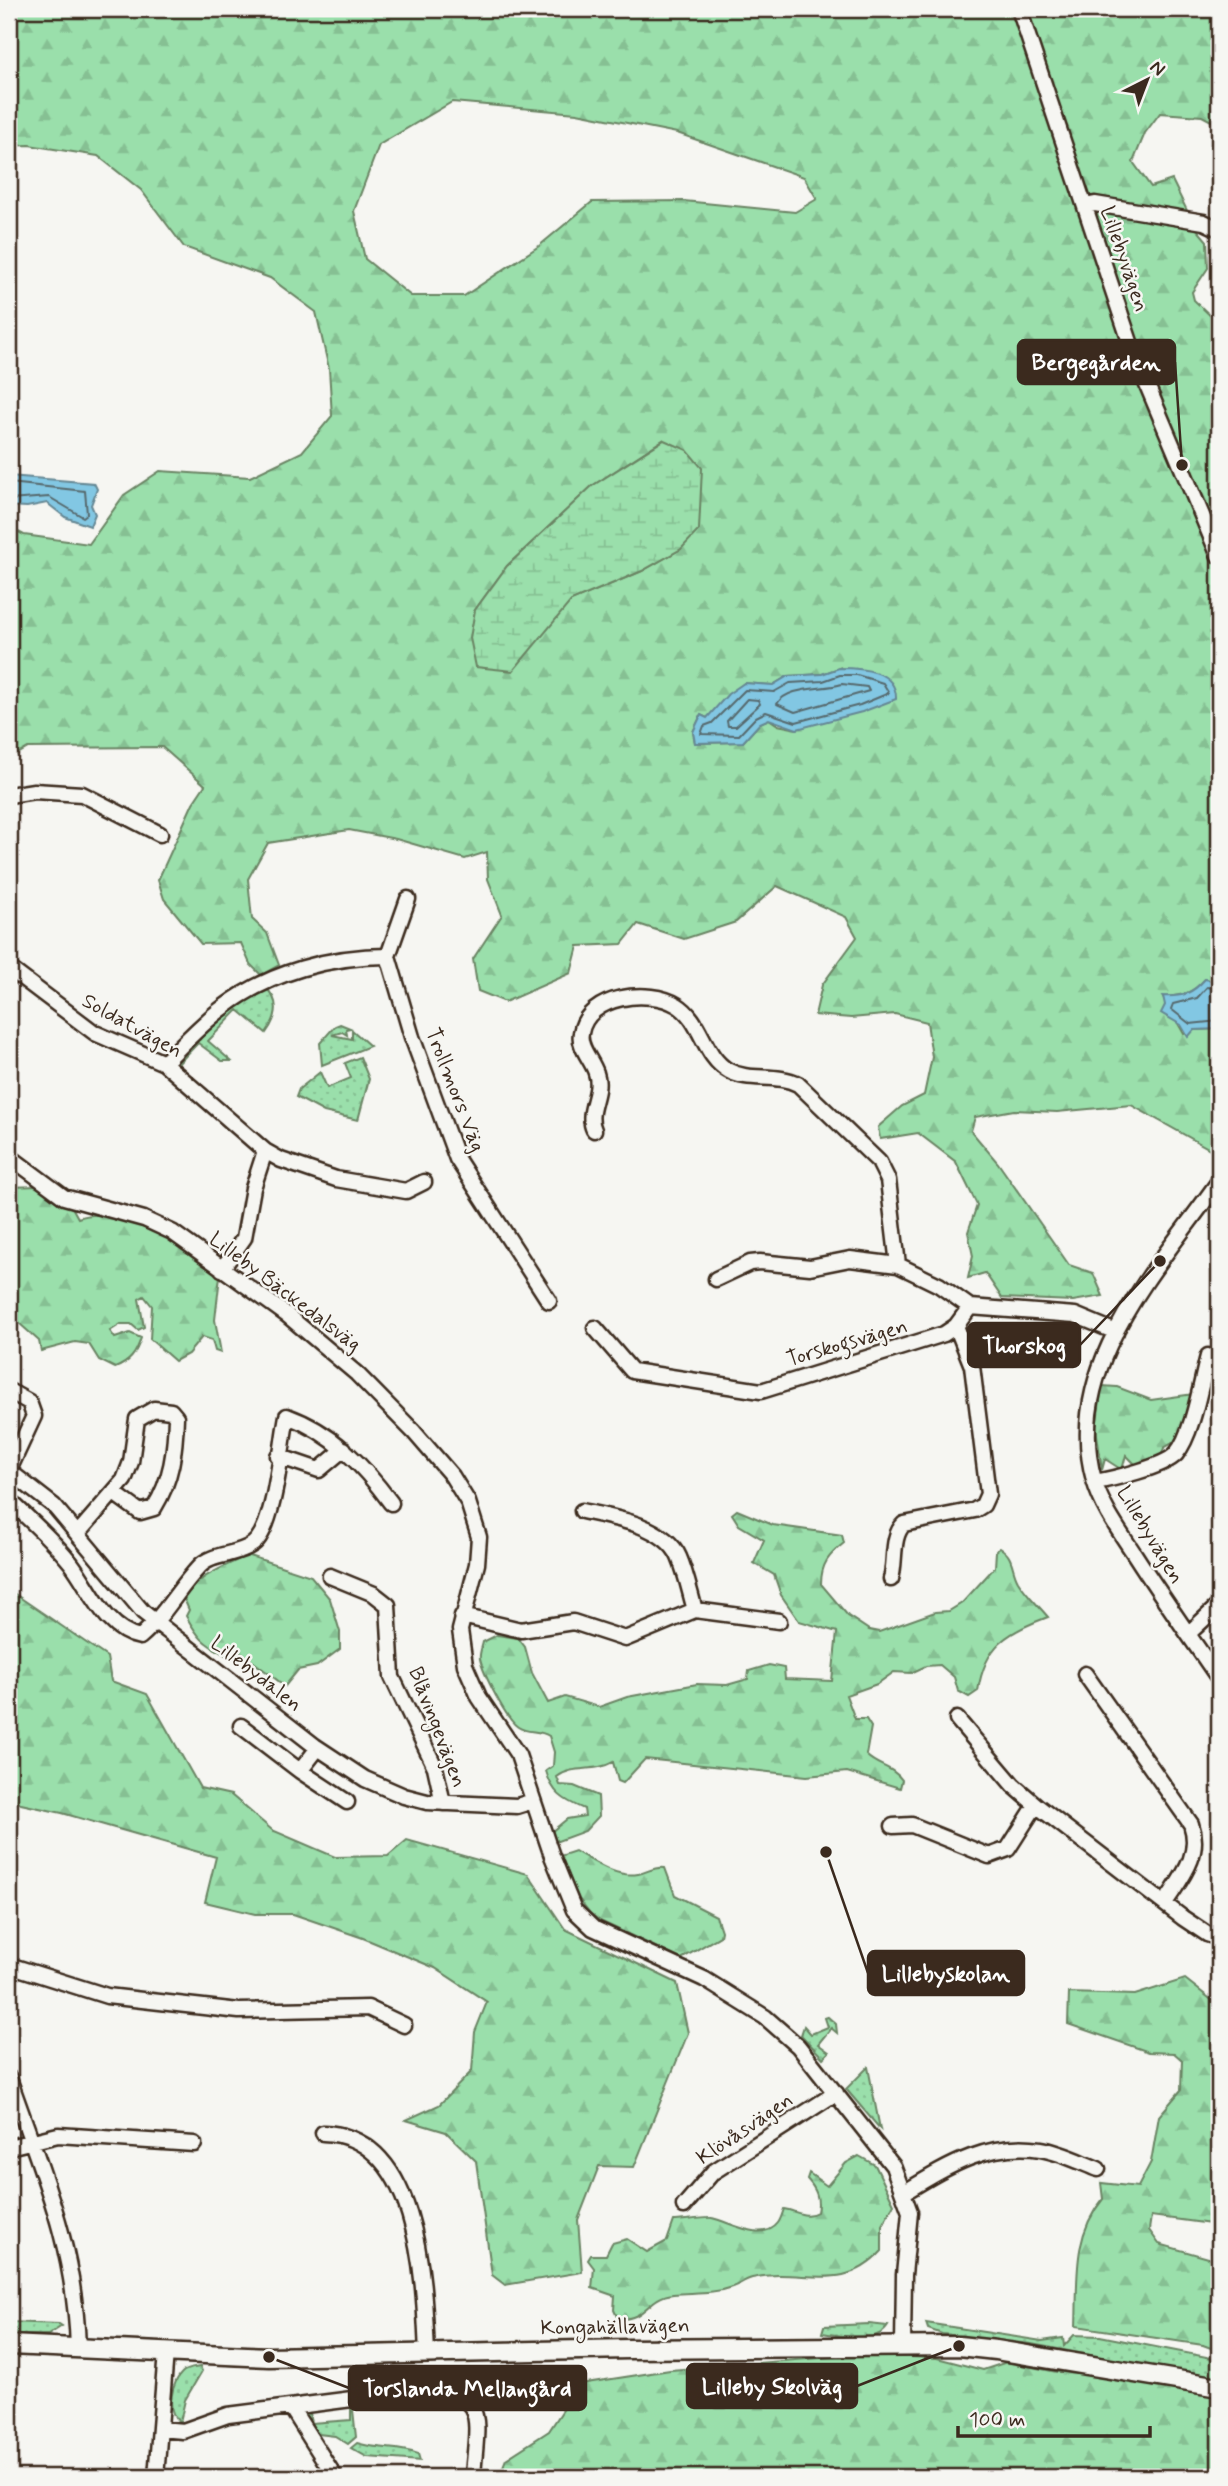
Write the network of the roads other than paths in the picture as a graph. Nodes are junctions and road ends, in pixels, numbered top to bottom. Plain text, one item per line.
1 (1019, 9) edge
2 (1085, 206) junction
3 (1219, 229) edge
4 (1219, 554) edge
5 (9, 795) edge
6 (160, 834) dead end
7 (408, 899) dead end
8 (388, 956) junction
9 (9, 968) edge
10 (164, 1063) junction
11 (594, 1130) dead end
12 (265, 1151) junction
13 (9, 1156) edge
14 (1219, 1181) edge
15 (424, 1182) dead end
16 (898, 1265) junction
17 (222, 1269) junction
18 (716, 1279) dead end
19 (549, 1301) dead end
20 (971, 1307) junction
21 (956, 1326) junction
22 (595, 1328) dead end
23 (1116, 1332) junction
24 (1208, 1356) dead end
25 (9, 1391) edge
26 (344, 1449) junction
27 (278, 1456) junction
28 (9, 1470) edge
29 (1094, 1482) junction
30 (114, 1493) junction
31 (9, 1500) edge
32 (391, 1503) dead end
33 (582, 1511) dead end
34 (79, 1532) junction
35 (330, 1576) dead end
36 (891, 1579) dead end
37 (1219, 1605) edge
38 (695, 1610) junction
39 (462, 1616) junction
40 (779, 1621) dead end
41 (155, 1622) junction
42 (1188, 1634) junction
43 (1085, 1674) dead end
44 (1219, 1679) edge
45 (957, 1719) dead end
46 (241, 1726) dead end
47 (318, 1748) junction
48 (300, 1771) junction
49 (533, 1801) junction
50 (347, 1802) dead end
51 (443, 1804) junction
52 (1036, 1805) junction
53 (893, 1826) dead end
54 (1165, 1903) junction
55 (1219, 1938) edge
56 (9, 1965) edge
57 (404, 2025) dead end
58 (9, 2078) edge
59 (836, 2093) junction
60 (323, 2133) dead end
61 (32, 2141) junction
62 (194, 2144) dead end
63 (9, 2147) edge
64 (1098, 2169) dead end
65 (905, 2192) junction
66 (684, 2206) dead end
67 (9, 2345) edge
68 (903, 2346) junction
69 (78, 2348) junction
70 (166, 2352) junction
71 (427, 2355) junction
72 (1219, 2387) edge
73 (292, 2409) junction
74 (161, 2428) junction
75 (156, 2477) edge
76 (335, 2477) edge
77 (473, 2477) edge

1 - 2 street, Lillebyvägen
2 - 3 street
2 - 4 street, Lillebyvägen
5 - 6 street
7 - 8 street
8 - 10 street
8 - 19 street, Trollmors Väg
9 - 10 street, Soldatvägen
10 - 12 street, Soldatvägen
11 - 16 street
12 - 15 street, Soldatvägen
12 - 17 street
13 - 17 street, Lilleby Bäckedalsväg
14 - 23 street, Lillebyvägen
16 - 18 street
16 - 20 street
17 - 39 street, Lilleby Bäckedalsväg
20 - 21 street, Torskogsvägen
20 - 23 street
21 - 22 street, Torskogsvägen
21 - 36 street
23 - 29 street, Lillebyvägen
24 - 29 street, Lillebyvägen
25 - 28 street, Lillebydalen
26 - 27 street
26 - 27 street
26 - 32 street
27 - 41 street
28 - 34 street, Lillebydalen
29 - 42 street, Lillebyvägen
30 - 30 street
30 - 34 street
31 - 41 street
33 - 38 street
34 - 41 street, Lillebydalen
35 - 51 street, Blåvingevägen
37 - 42 street
38 - 39 street
38 - 40 street
39 - 49 street, Lilleby Bäckedalsväg
41 - 47 street, Lillebydalen
42 - 44 street, Lillebyvägen
43 - 54 street
45 - 52 street
46 - 48 street
47 - 48 street
47 - 51 street, Lillebydalen
48 - 50 street
49 - 51 street, Lillebydalen
49 - 59 street, Lilleby Bäckedalsväg
52 - 53 street
52 - 54 street
54 - 55 street
56 - 57 street
58 - 61 street
59 - 65 street, Lilleby Bäckedalsväg
59 - 66 street, Klövåsvägen
60 - 71 street
61 - 62 street
61 - 63 street
61 - 69 street
64 - 65 street
65 - 68 street, Lilleby Bäckedalsväg
67 - 69 street, Kongahällavägen
68 - 71 street, Kongahällavägen
68 - 72 street, Kongahällavägen
69 - 70 street, Kongahällavägen
70 - 71 street, Kongahällavägen
70 - 74 street
73 - 74 street
73 - 76 street
73 - 77 street
74 - 75 street

